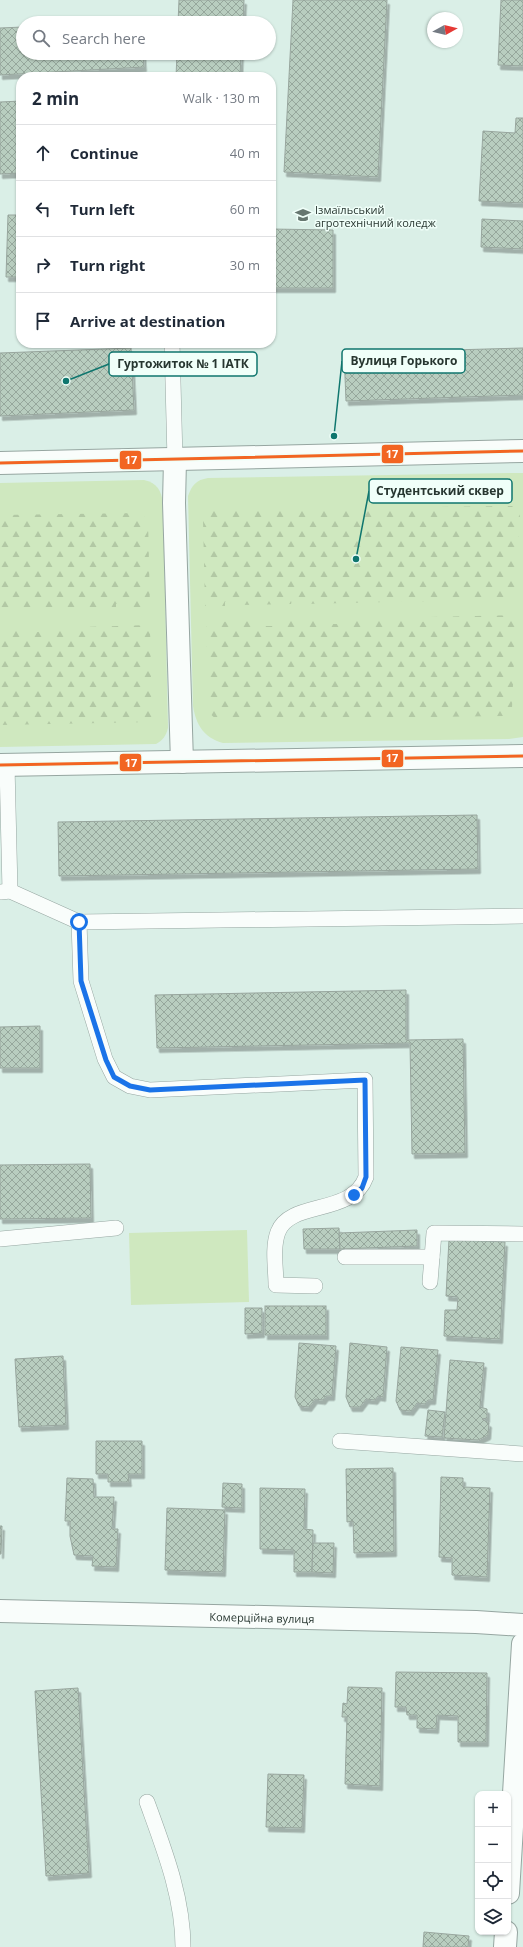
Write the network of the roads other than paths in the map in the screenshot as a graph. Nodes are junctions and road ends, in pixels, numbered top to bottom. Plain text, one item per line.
1 (172, 348) edge
2 (523, 451) edge
3 (175, 460) junction
4 (0, 464) edge
5 (523, 756) edge
6 (182, 762) junction
7 (4, 765) edge
8 (5, 892) edge
9 (523, 916) edge
10 (79, 922) junction
11 (116, 1228) dead end
12 (523, 1234) edge
13 (0, 1239) edge
14 (345, 1257) dead end
15 (432, 1257) junction
16 (430, 1282) dead end
17 (315, 1286) dead end
18 (340, 1441) dead end
19 (523, 1454) edge
20 (0, 1611) edge
21 (523, 1625) edge
22 (523, 1644) edge
23 (147, 1802) dead end
24 (510, 1863) edge
25 (506, 1935) edge
26 (183, 1947) edge
27 (505, 1947) edge

1 - 3 lane
2 - 3 street
3 - 4 street
3 - 6 street
5 - 6 street
6 - 7 street
7 - 8 lane
8 - 10 lane
9 - 10 lane
10 - 17 lane
11 - 13 lane
12 - 15 lane
14 - 15 lane
15 - 16 lane
18 - 19 lane
20 - 21 street, Комерційна вулиця
22 - 24 street
23 - 26 lane
25 - 27 street

